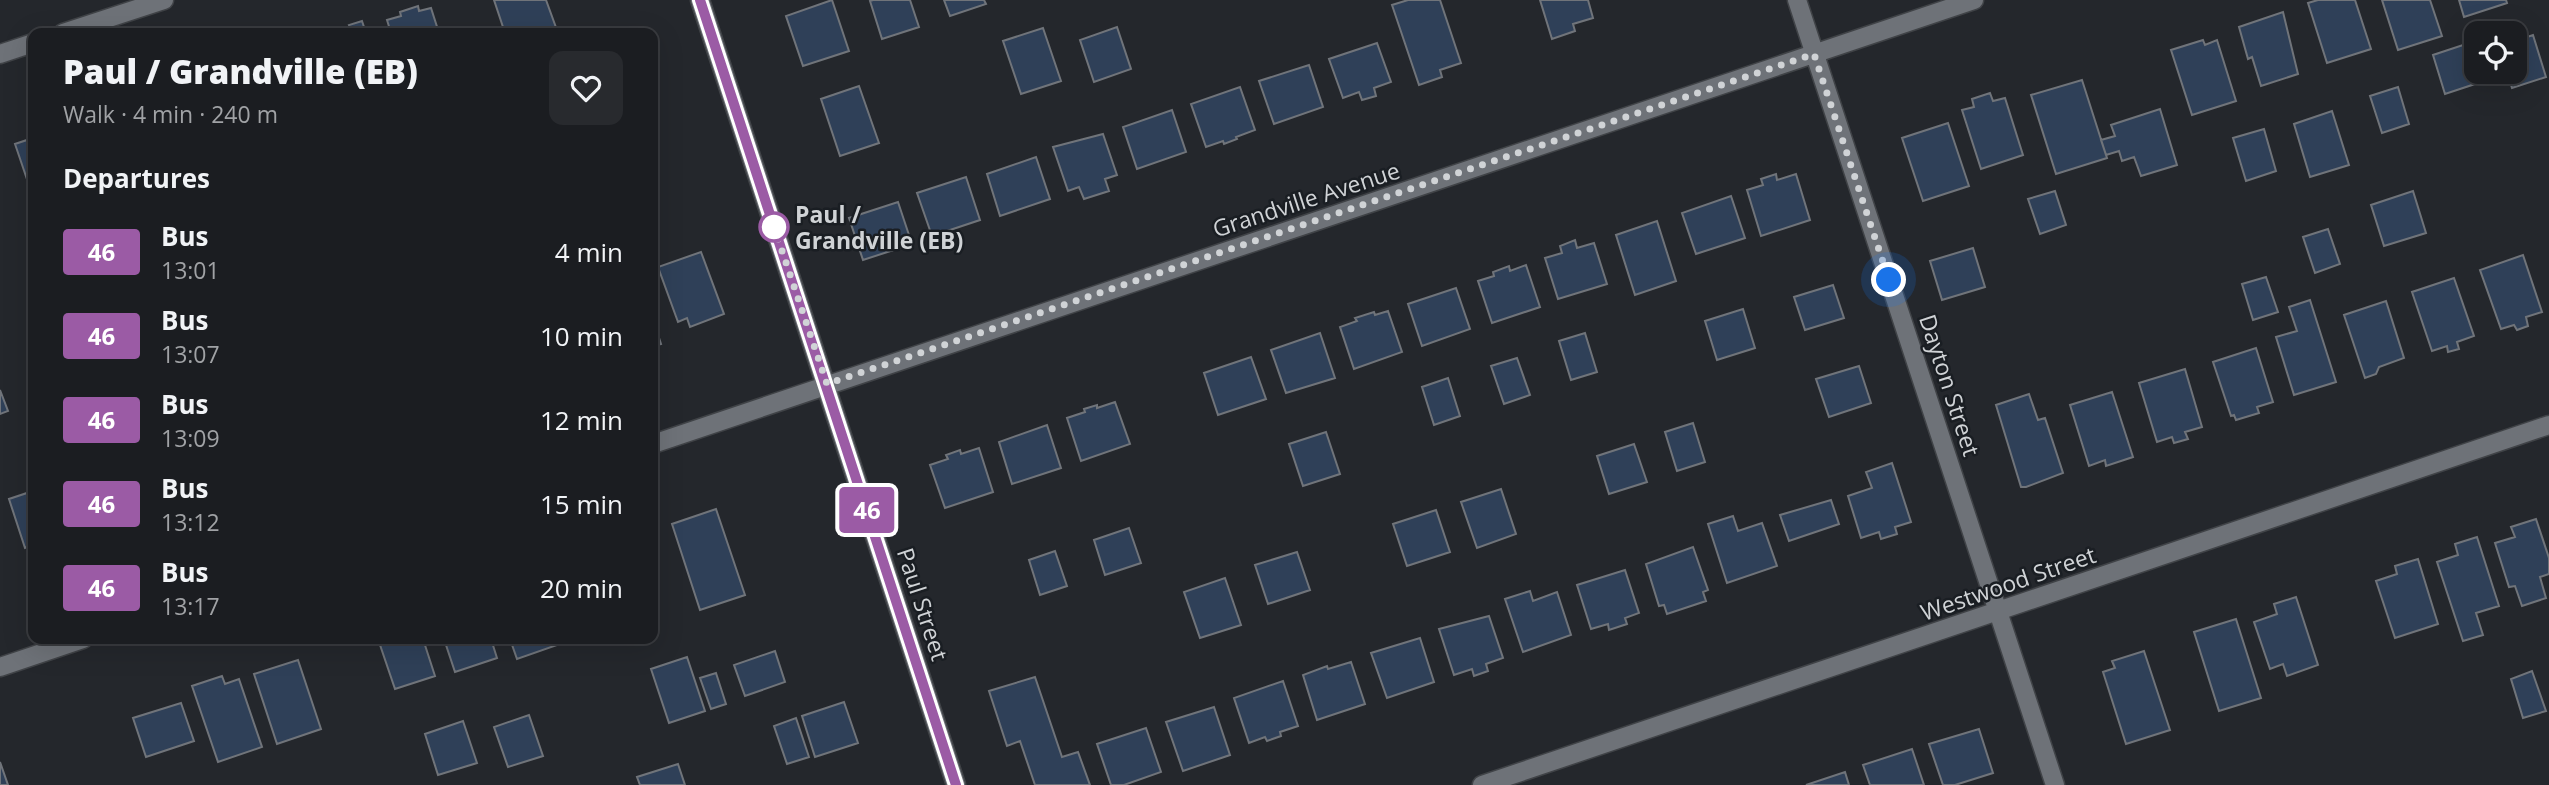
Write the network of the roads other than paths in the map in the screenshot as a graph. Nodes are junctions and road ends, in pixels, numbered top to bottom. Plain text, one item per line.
1 (164, 0) edge
2 (699, 0) edge
3 (1797, 0) edge
4 (1974, 0) edge
5 (78, 28) edge
6 (28, 45) edge
7 (0, 54) edge
8 (1814, 54) junction
9 (827, 384) junction
10 (2549, 425) edge
11 (658, 442) edge
12 (1999, 612) junction
13 (68, 644) edge
14 (0, 667) edge
15 (956, 785) edge
16 (1482, 785) edge
17 (2055, 785) edge

1 - 5 street
2 - 9 street, Paul Street
3 - 8 street, Dayton Street
4 - 8 street, Grandville Avenue
6 - 7 street
8 - 9 street, Grandville Avenue
8 - 12 street, Dayton Street
9 - 11 street, Grandville Avenue
9 - 15 street, Paul Street
10 - 12 street, Westwood Street
12 - 16 street, Westwood Street
12 - 17 street, Dayton Street
13 - 14 street

